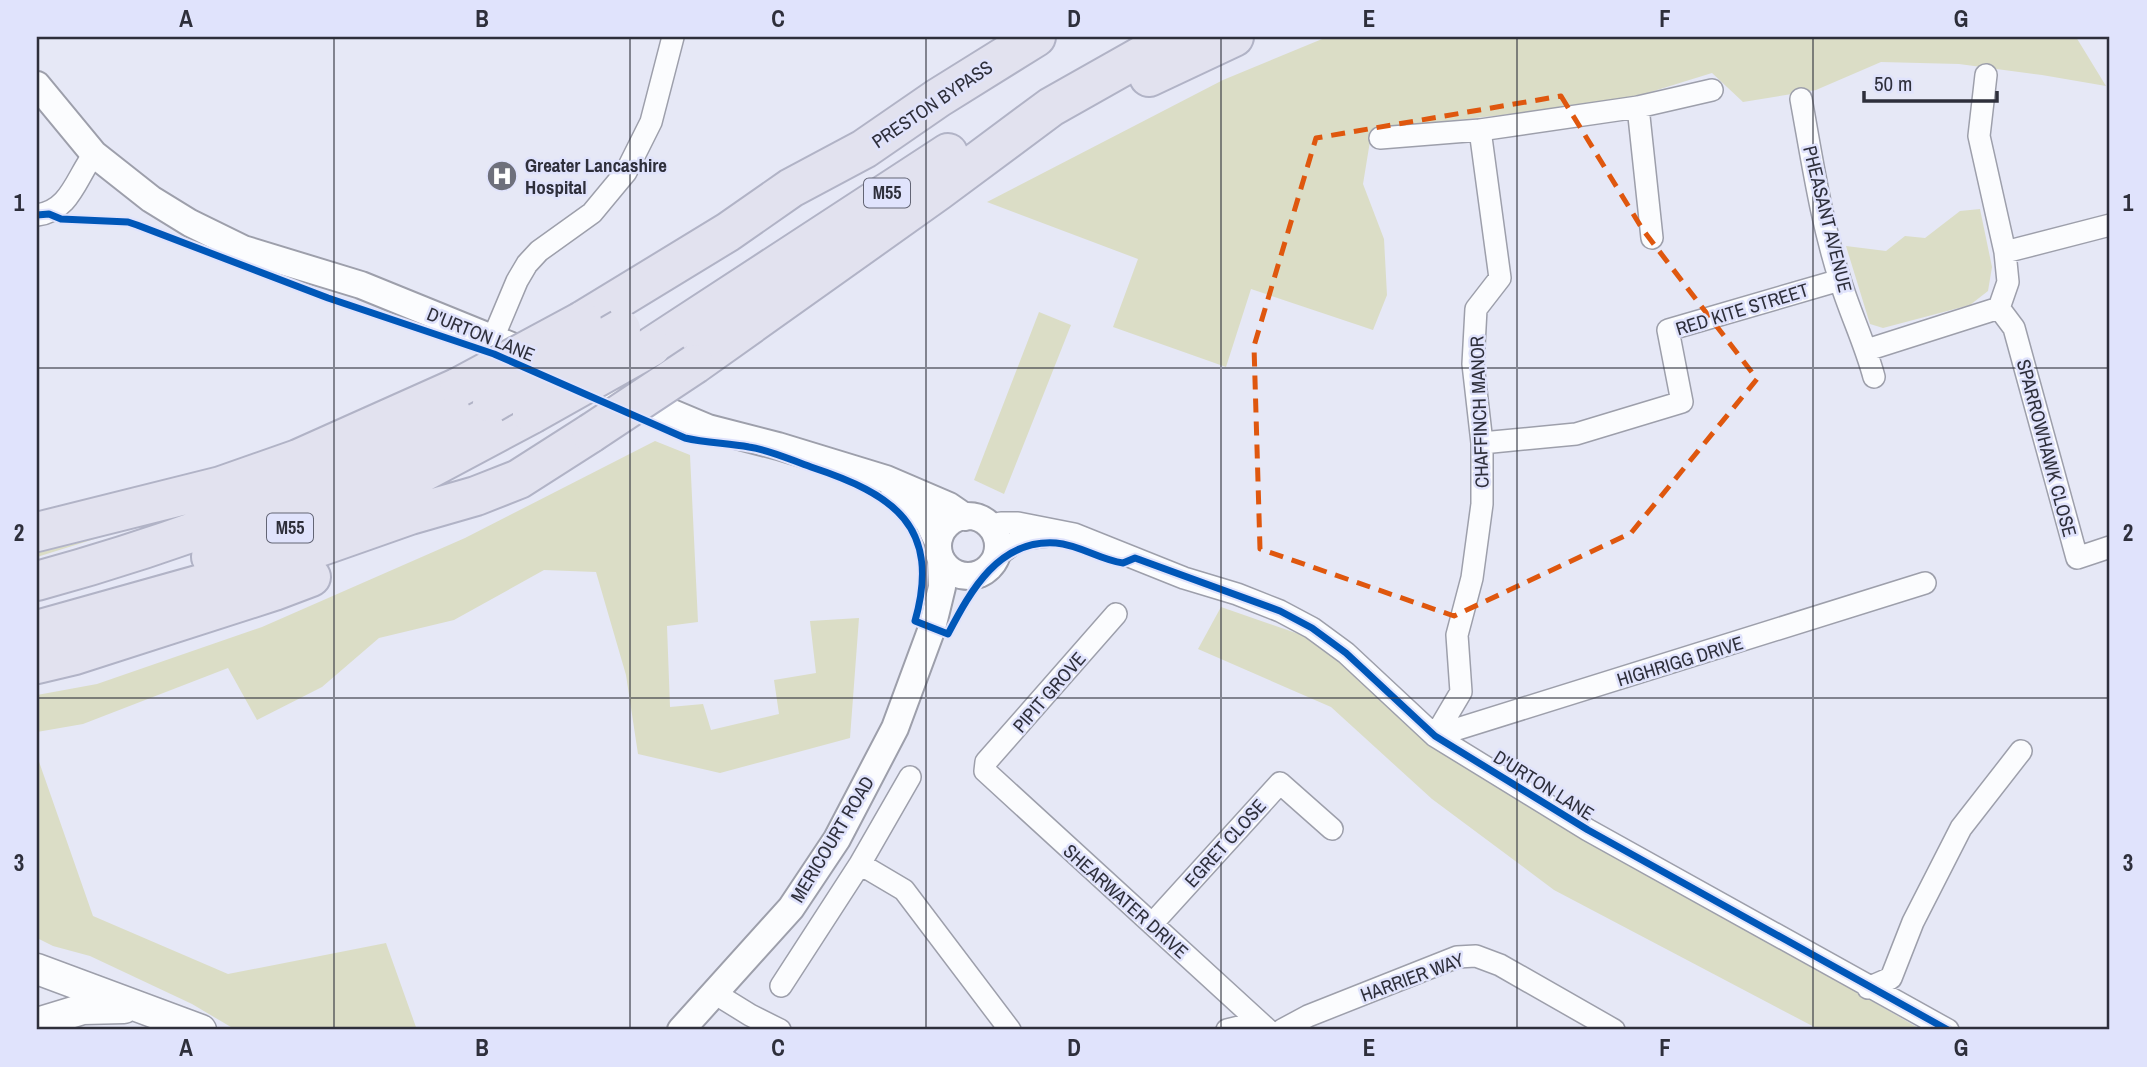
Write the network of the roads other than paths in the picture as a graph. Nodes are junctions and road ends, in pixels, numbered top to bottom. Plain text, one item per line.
1 (673, 37) edge
2 (1036, 37) edge
3 (1121, 37) edge
4 (1175, 37) edge
5 (1234, 37) edge
6 (1986, 75) dead end
7 (37, 85) edge
8 (1712, 90) dead end
9 (1801, 99) dead end
10 (1638, 107) junction
11 (1480, 130) junction
12 (1380, 138) dead end
13 (864, 149) junction
14 (94, 154) junction
15 (938, 191) junction
16 (37, 215) edge
17 (2110, 225) edge
18 (1651, 238) dead end
19 (2006, 252) junction
20 (1840, 280) junction
21 (2000, 308) junction
22 (493, 338) junction
23 (636, 338) junction
24 (1867, 350) junction
25 (1874, 377) dead end
26 (475, 395) junction
27 (1482, 443) junction
28 (886, 479) junction
29 (476, 496) junction
30 (965, 517) junction
31 (990, 526) junction
32 (37, 532) edge
33 (1074, 534) junction
34 (2110, 547) edge
35 (940, 551) junction
36 (990, 564) junction
37 (37, 581) edge
38 (1925, 583) dead end
39 (37, 613) edge
40 (1116, 614) dead end
41 (935, 619) junction
42 (37, 630) edge
43 (37, 664) edge
44 (1435, 737) junction
45 (2021, 751) dead end
46 (985, 771) joint
47 (910, 777) dead end
48 (1332, 829) dead end
49 (860, 864) junction
50 (1152, 924) junction
51 (37, 971) edge
52 (781, 986) dead end
53 (1868, 988) junction
54 (716, 994) junction
55 (139, 1008) junction
56 (37, 1021) edge
57 (1263, 1026) edge
58 (201, 1030) edge
59 (681, 1030) edge
60 (780, 1030) edge
61 (1010, 1030) edge
62 (1227, 1030) edge
63 (1282, 1030) edge
64 (1614, 1030) edge
65 (1948, 1030) edge

1 - 22 street
2 - 13 highway, PRESTON BYPASS / M55
3 - 23 highway, M55
4 - 15 highway, M55
5 - 15 highway, M55
6 - 19 street
7 - 14 street, D'URTON LANE
8 - 10 street
9 - 20 street, PHEASANT AVENUE
10 - 11 street
10 - 18 street
11 - 12 street
11 - 27 street, CHAFFINCH MANOR
13 - 23 highway, M55
13 - 26 highway, M55, bridge
14 - 16 street
14 - 22 street, D'URTON LANE
15 - 29 highway, M55, bridge
17 - 19 street
19 - 21 street
20 - 24 street, PHEASANT AVENUE
20 - 27 street, RED KITE STREET
21 - 24 street
21 - 34 street, SPARROWHAWK CLOSE
22 - 28 street, D'URTON LANE
23 - 26 highway, M55, bridge
23 - 39 highway, M55, bridge
24 - 25 street, PHEASANT AVENUE
26 - 32 highway, M55
26 - 37 highway, M55
27 - 44 street, CHAFFINCH MANOR
28 - 30 street, D'URTON LANE
28 - 35 street, D'URTON LANE
29 - 42 highway, M55
29 - 43 highway, M55
30 - 31 street
30 - 35 street
31 - 33 street, D'URTON LANE
31 - 36 street
33 - 36 street, D'URTON LANE
33 - 44 street, D'URTON LANE
35 - 36 street
35 - 41 street, MERICOURT ROAD
36 - 41 street, MERICOURT ROAD
38 - 44 street, HIGHRIGG DRIVE
40 - 46 street, PIPIT GROVE
41 - 54 street, MERICOURT ROAD
44 - 53 street, D'URTON LANE
45 - 53 street
46 - 50 street, SHEARWATER DRIVE
47 - 49 street
48 - 50 street, EGRET CLOSE
49 - 52 street
49 - 61 street
50 - 57 street, SHEARWATER DRIVE
51 - 55 main road
51 - 56 main road
53 - 65 street, D'URTON LANE
54 - 59 street, MERICOURT ROAD
54 - 60 street
55 - 56 main road
55 - 58 main road
57 - 62 street
63 - 64 street, HARRIER WAY

